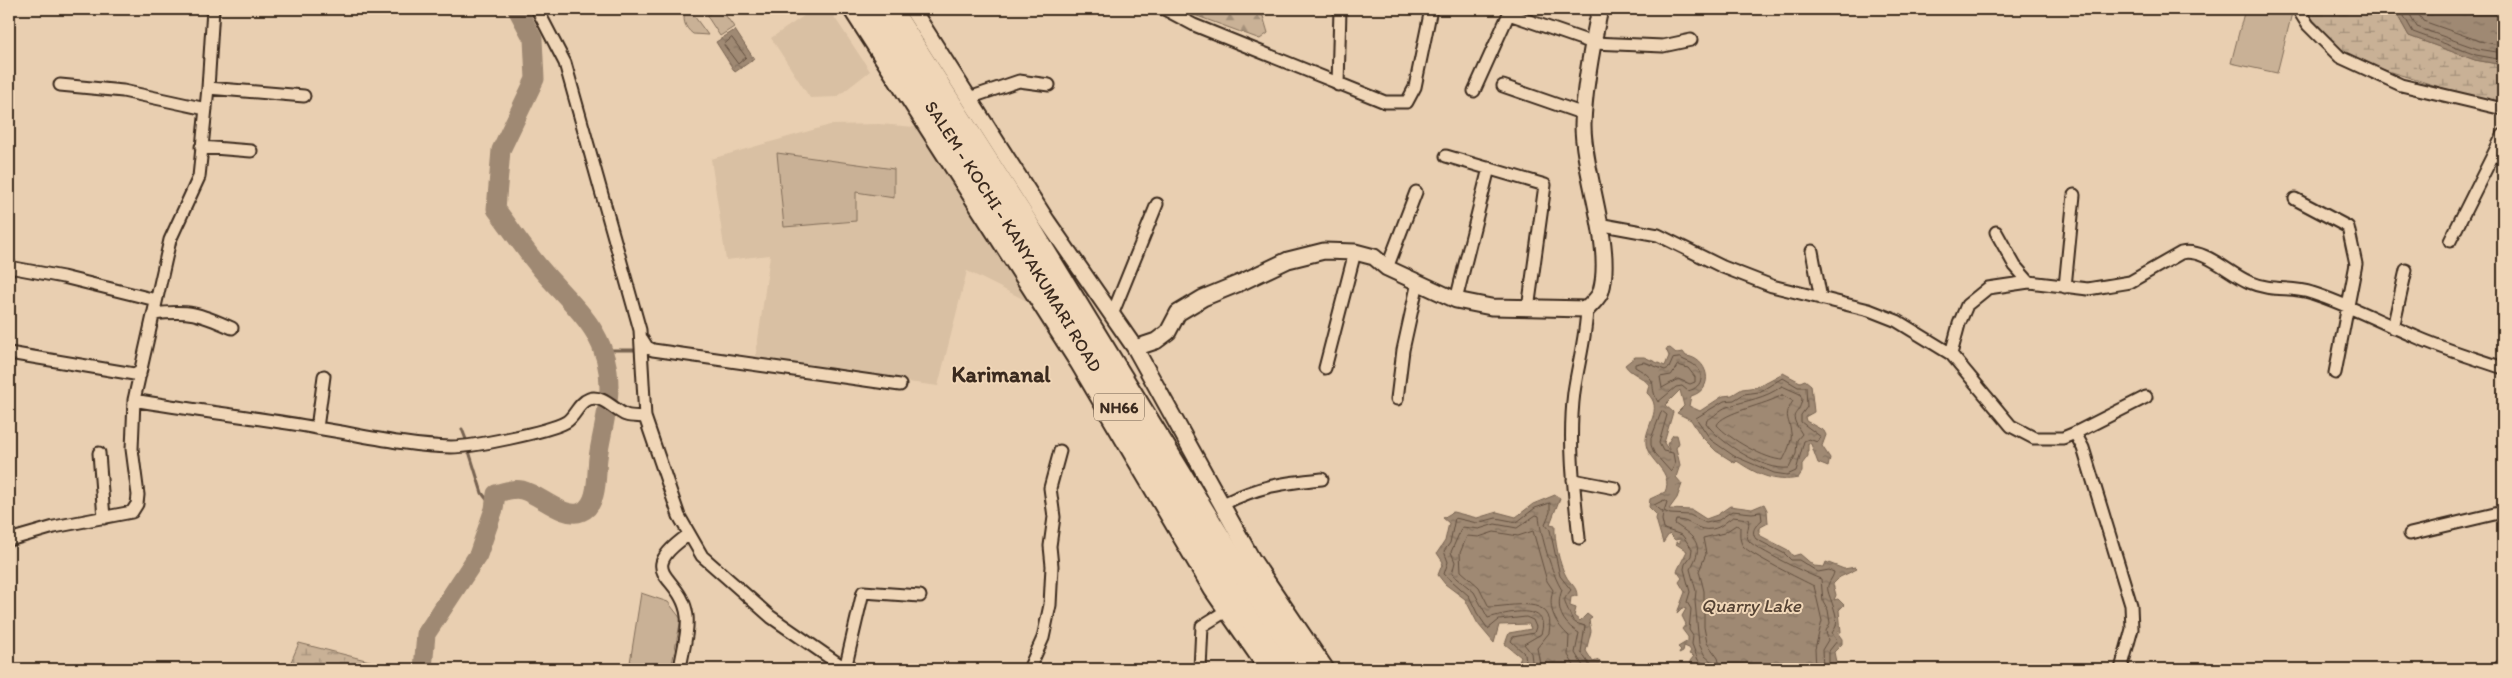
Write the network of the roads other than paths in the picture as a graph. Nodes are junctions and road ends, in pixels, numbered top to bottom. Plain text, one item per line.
1 (213, 9) edge
2 (537, 9) edge
3 (851, 9) edge
4 (868, 9) edge
5 (891, 9) edge
6 (912, 9) edge
7 (1164, 9) edge
8 (1340, 9) edge
9 (1431, 9) edge
10 (1600, 9) edge
11 (2298, 9) edge
12 (1510, 11) edge
13 (1691, 40) dead end
14 (1593, 43) junction
15 (60, 85) dead end
16 (1049, 85) dead end
17 (1338, 85) junction
18 (1503, 86) dead end
19 (208, 88) junction
20 (1474, 91) dead end
21 (304, 96) dead end
22 (969, 98) junction
23 (206, 109) junction
24 (2503, 109) edge
25 (1584, 114) junction
26 (2503, 135) edge
27 (201, 147) junction
28 (251, 151) dead end
29 (1446, 156) dead end
30 (1489, 168) junction
31 (1416, 192) dead end
32 (2074, 195) dead end
33 (2295, 199) dead end
34 (1157, 204) dead end
35 (1598, 224) junction
36 (1996, 232) dead end
37 (2450, 241) dead end
38 (1812, 251) dead end
39 (1355, 252) junction
40 (9, 267) edge
41 (1387, 268) junction
42 (2406, 270) dead end
43 (1418, 282) junction
44 (2029, 282) junction
45 (2065, 287) junction
46 (1821, 299) junction
47 (156, 300) junction
48 (1456, 300) junction
49 (1587, 308) junction
50 (1528, 309) junction
51 (2349, 309) junction
52 (153, 314) junction
53 (1112, 315) junction
54 (232, 328) dead end
55 (2393, 328) junction
56 (642, 339) junction
57 (1135, 348) junction
58 (9, 353) edge
59 (1951, 354) junction
60 (1325, 368) dead end
61 (2503, 368) edge
62 (2335, 374) dead end
63 (140, 376) junction
64 (324, 376) dead end
65 (900, 385) dead end
66 (2146, 397) dead end
67 (134, 400) junction
68 (1397, 400) dead end
69 (645, 417) junction
70 (317, 428) junction
71 (2075, 433) junction
72 (1060, 451) dead end
73 (99, 453) dead end
74 (1322, 479) dead end
75 (1573, 480) junction
76 (1615, 488) dead end
77 (1223, 504) junction
78 (2503, 512) edge
79 (104, 518) junction
80 (2410, 534) dead end
81 (688, 535) junction
82 (1579, 538) dead end
83 (9, 540) edge
84 (920, 596) dead end
85 (1226, 610) junction
86 (680, 669) edge
87 (846, 669) edge
88 (1030, 669) edge
89 (1200, 669) edge
90 (1267, 669) edge
91 (1284, 669) edge
92 (1306, 669) edge
93 (1326, 669) edge
94 (2121, 669) edge

1 - 19 street
2 - 56 street
3 - 85 street
4 - 91 highway, SALEM - KOCHI - KANYAKUMARI ROAD / NH66
5 - 92 highway, SALEM - KOCHI - KANYAKUMARI ROAD / NH66
6 - 22 street
7 - 17 street
8 - 17 street
9 - 17 street
10 - 14 street
11 - 24 street
12 - 14 street
12 - 20 street
13 - 14 street
14 - 25 street
15 - 23 street
16 - 22 street
18 - 25 street
19 - 21 street
19 - 23 street
22 - 53 street
23 - 27 street
25 - 35 street
26 - 37 street
27 - 28 street
27 - 47 street
29 - 30 street
30 - 48 street
30 - 50 street
31 - 41 street
32 - 45 street
33 - 51 street
34 - 53 street
35 - 46 street
35 - 49 street
36 - 44 street
38 - 46 street
39 - 41 street
39 - 57 street
39 - 60 street
40 - 47 street
41 - 43 street
42 - 55 street
43 - 48 street
43 - 68 street
44 - 45 street
44 - 59 street
45 - 51 street
46 - 59 street
47 - 52 street
48 - 50 street
49 - 50 street
49 - 75 street
51 - 55 street
51 - 62 street
52 - 54 street
52 - 63 street
53 - 57 street
55 - 61 street
56 - 65 street
56 - 69 street
57 - 77 street
58 - 63 street
59 - 71 street
63 - 67 street
64 - 70 street
66 - 71 street
67 - 70 street
67 - 79 street
69 - 70 street
69 - 81 street
71 - 94 street
72 - 88 street
73 - 79 street
74 - 77 street
75 - 76 street
75 - 82 street
77 - 93 street
78 - 80 street
79 - 83 street
81 - 86 street
81 - 87 street
84 - 87 street
85 - 89 street
85 - 90 street

